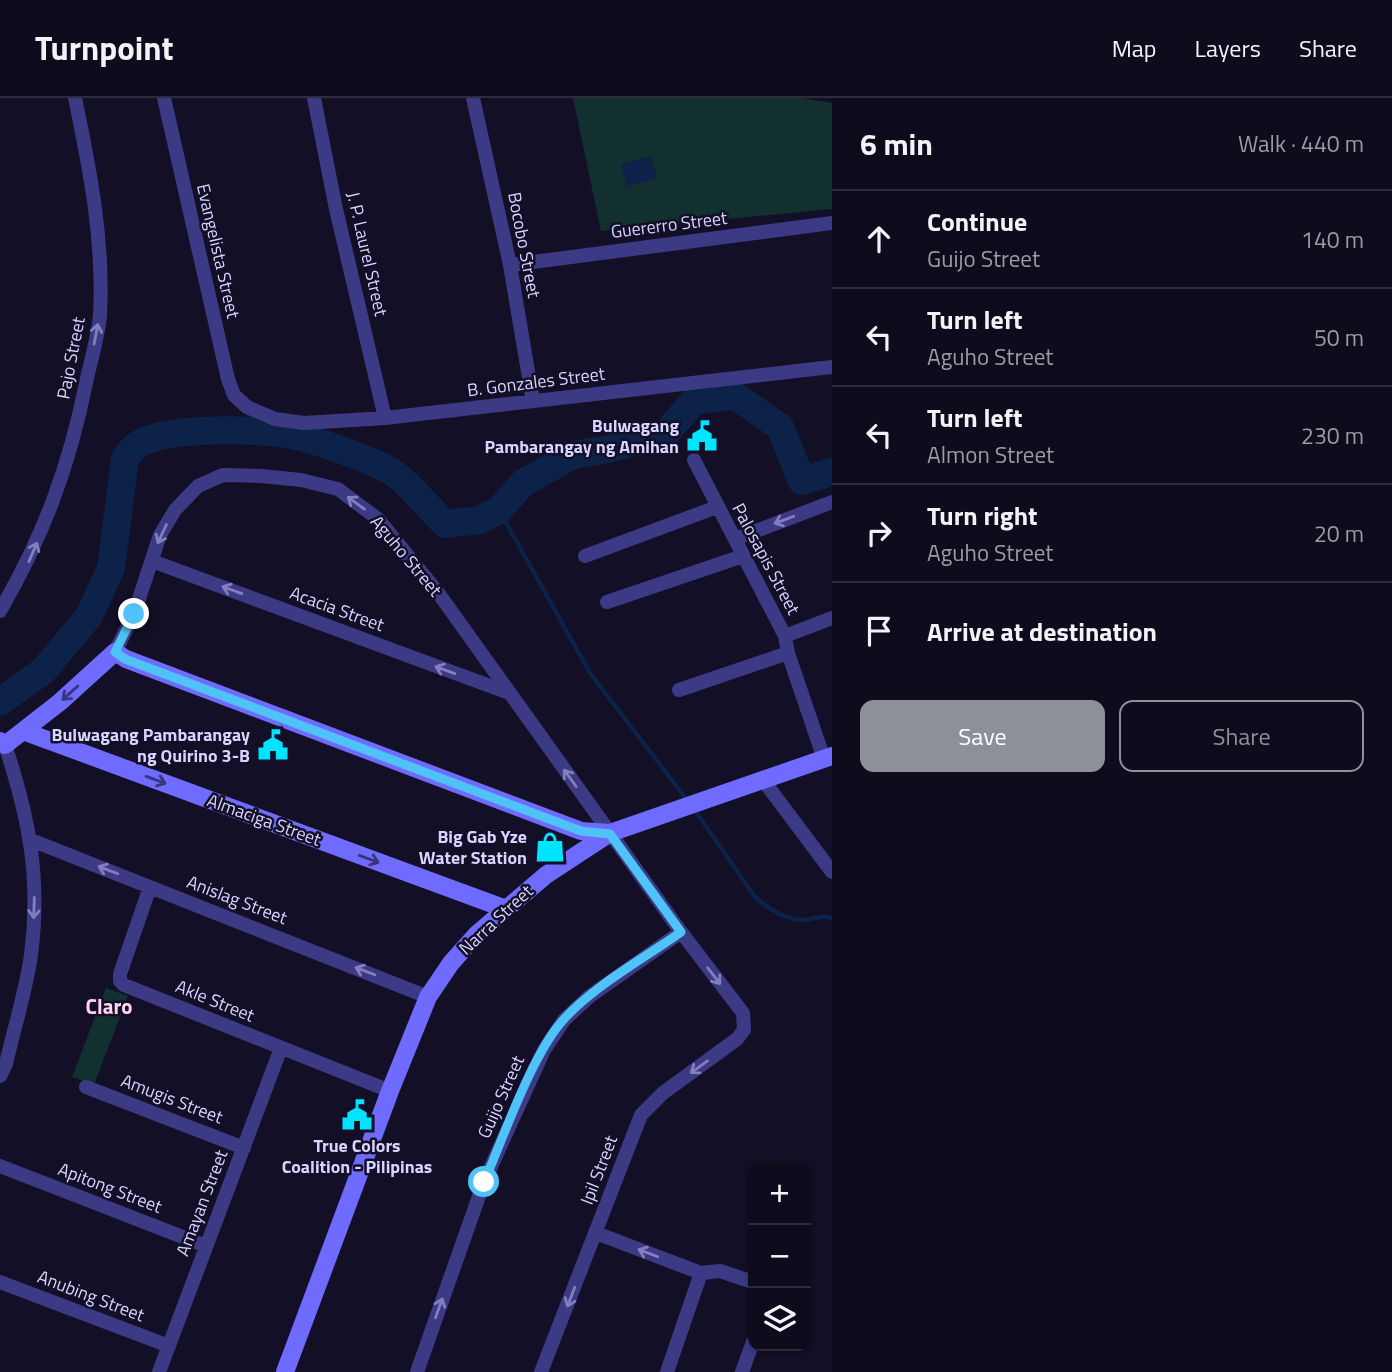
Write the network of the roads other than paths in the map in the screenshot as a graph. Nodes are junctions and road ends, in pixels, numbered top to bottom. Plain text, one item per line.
1 (75, 98) edge
2 (164, 98) edge
3 (314, 98) edge
4 (473, 98) edge
5 (832, 223) edge
6 (510, 265) junction
7 (832, 367) edge
8 (533, 401) junction
9 (247, 407) joint
10 (385, 418) junction
11 (694, 460) dead end
12 (832, 502) edge
13 (717, 507) junction
14 (735, 539) junction
15 (585, 556) dead end
16 (743, 556) junction
17 (152, 561) junction
18 (607, 602) dead end
19 (0, 611) edge
20 (832, 618) edge
21 (785, 636) junction
22 (115, 652) junction
23 (788, 653) junction
24 (679, 691) dead end
25 (509, 693) junction
26 (23, 731) junction
27 (3, 743) edge
28 (828, 758) edge
29 (762, 780) junction
30 (610, 834) junction
31 (32, 840) junction
32 (832, 872) edge
33 (150, 887) junction
34 (506, 909) junction
35 (681, 932) junction
36 (428, 997) junction
37 (745, 1021) joint
38 (281, 1048) junction
39 (0, 1076) edge
40 (86, 1087) dead end
41 (390, 1091) junction
42 (244, 1148) junction
43 (0, 1166) edge
44 (597, 1228) junction
45 (206, 1246) junction
46 (701, 1273) junction
47 (748, 1280) edge
48 (0, 1283) edge
49 (169, 1346) junction
50 (750, 1351) edge
51 (159, 1372) edge
52 (285, 1372) edge
53 (417, 1372) edge
54 (541, 1372) edge
55 (667, 1372) edge
56 (742, 1372) edge

19 -> 1 street, Pajo Street
2 - 9 street, Evangelista Street
3 - 10 street, J. P. Laurel Street
4 - 6 street, Bocobo Street
5 - 6 street, Guererro Street
6 - 8 street, Bocobo Street
7 - 8 street, B. Gonzales Street
8 - 10 street, B. Gonzales Street
9 - 10 street, B. Gonzales Street
11 - 13 street, Palosapis Street
12 -> 14 street
13 - 14 street, Palosapis Street
13 - 15 street
14 - 16 street, Palosapis Street
16 - 18 street
16 - 21 street, Palosapis Street
17 - 22 street, Aguho Street
25 -> 17 street, Acacia Street
25 -> 17 street, Aguho Street
20 - 21 street
21 - 23 street, Palosapis Street
22 -> 26 street, Aguho Street
22 - 30 street
23 - 24 street
23 - 28 street, Palosapis Street
30 -> 25 street, Aguho Street
26 - 27 street, Aguho Street
26 -> 34 street, Almaciga Street
27 - 31 street, Aguho Street
28 - 29 street, Narra Street
29 - 30 street, Narra Street
29 - 32 street
30 - 34 street, Narra Street
30 - 35 street, Aguho Street
33 -> 31 street, Anislag Street
31 -> 39 street, Aguho Street
36 -> 33 street, Anislag Street
33 - 38 street, Akle Street
34 - 36 street, Narra Street
35 -> 37 street, Aguho Street
53 -> 35 street, Guijo Street
36 - 41 street, Narra Street
37 -> 44 street, Ipil Street
38 - 41 street, Akle Street
38 - 42 street, Amayan Street
40 - 42 street, Amugis Street
41 - 52 street, Narra Street
42 - 45 street, Amayan Street
43 - 45 street, Apitong Street
46 -> 44 street
44 -> 54 street, Ipil Street
45 - 49 street, Amayan Street
46 - 47 street
46 - 55 street
48 - 49 street, Anubing Street
49 - 51 street, Amayan Street
50 - 56 street

